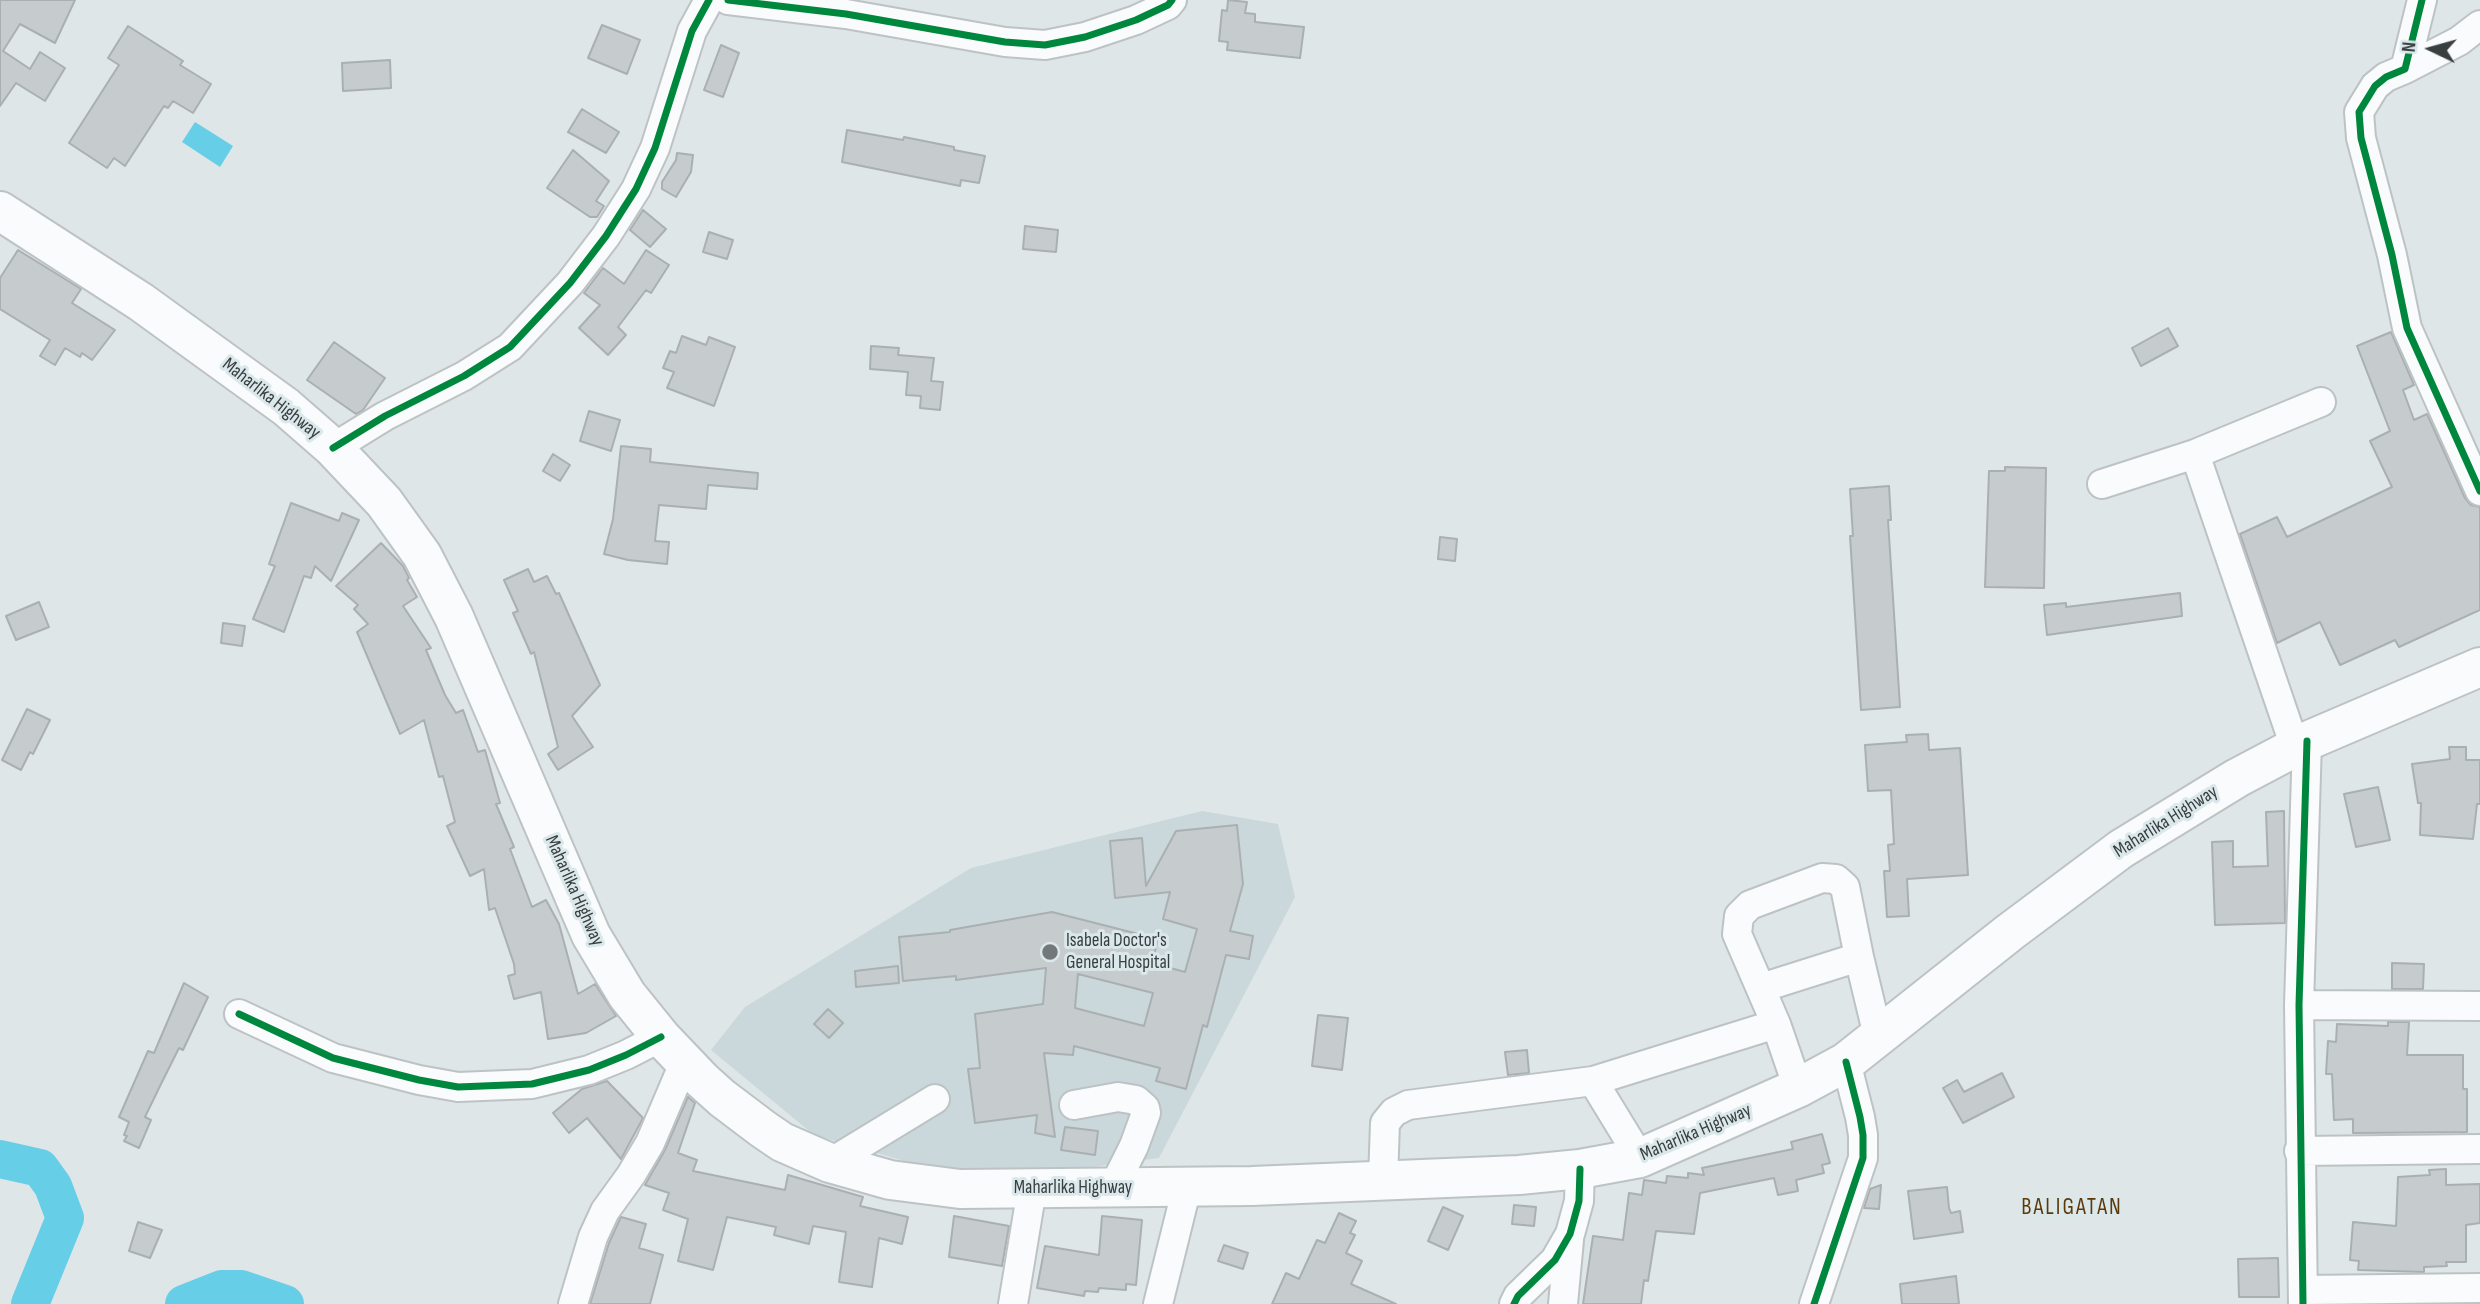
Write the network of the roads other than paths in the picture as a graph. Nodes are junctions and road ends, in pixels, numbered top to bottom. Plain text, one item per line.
1 (709, 0) edge
2 (728, 0) edge
3 (1172, 0) edge
4 (2422, 0) edge
5 (2480, 25) edge
6 (2405, 69) junction
7 (0, 211) edge
8 (2322, 402) dead end
9 (333, 448) junction
10 (2194, 454) junction
11 (2102, 484) dead end
12 (2480, 491) edge
13 (2480, 667) edge
14 (2301, 744) junction
15 (1859, 957) junction
16 (1761, 988) junction
17 (2299, 1005) junction
18 (2480, 1006) edge
19 (239, 1014) dead end
20 (1776, 1024) junction
21 (1878, 1036) junction
22 (673, 1049) junction
23 (1846, 1062) junction
24 (1593, 1081) junction
25 (1798, 1088) junction
26 (935, 1099) dead end
27 (1074, 1105) dead end
28 (2480, 1149) edge
29 (2299, 1151) junction
30 (1640, 1158) junction
31 (830, 1163) junction
32 (1580, 1169) junction
33 (1383, 1180) junction
34 (1188, 1187) junction
35 (1113, 1188) junction
36 (1032, 1189) junction
37 (1570, 1234) junction
38 (2480, 1288) edge
39 (2303, 1297) edge
40 (573, 1304) edge
41 (1013, 1304) edge
42 (1158, 1304) edge
43 (1514, 1304) edge
44 (1563, 1304) edge
45 (1814, 1304) edge

1 - 9 street
2 - 3 street
4 - 6 street
5 - 6 street
6 - 12 street
7 - 9 highway, Maharlika Highway
8 - 10 street
9 - 22 highway, Maharlika Highway
10 - 11 street
10 - 14 street
13 - 14 highway, Maharlika Highway
14 - 17 street
14 - 21 highway, Maharlika Highway
15 - 16 street
15 - 16 street
15 - 21 street
16 - 20 street
17 - 18 street
17 - 29 street
19 - 22 street
20 - 24 street
20 - 25 street
21 - 23 highway, Maharlika Highway
22 - 31 highway, Maharlika Highway
22 - 40 street
23 - 25 highway, Maharlika Highway
23 - 45 street
24 - 30 street
24 - 33 street
25 - 30 highway, Maharlika Highway
26 - 31 street
27 - 35 street
28 - 29 street
29 - 39 street
30 - 32 highway, Maharlika Highway
31 - 36 highway, Maharlika Highway
32 - 33 highway, Maharlika Highway
32 - 37 street
33 - 34 highway, Maharlika Highway
34 - 35 highway, Maharlika Highway
34 - 42 street
35 - 36 highway, Maharlika Highway
36 - 41 street
37 - 43 street
37 - 44 street
38 - 39 street

